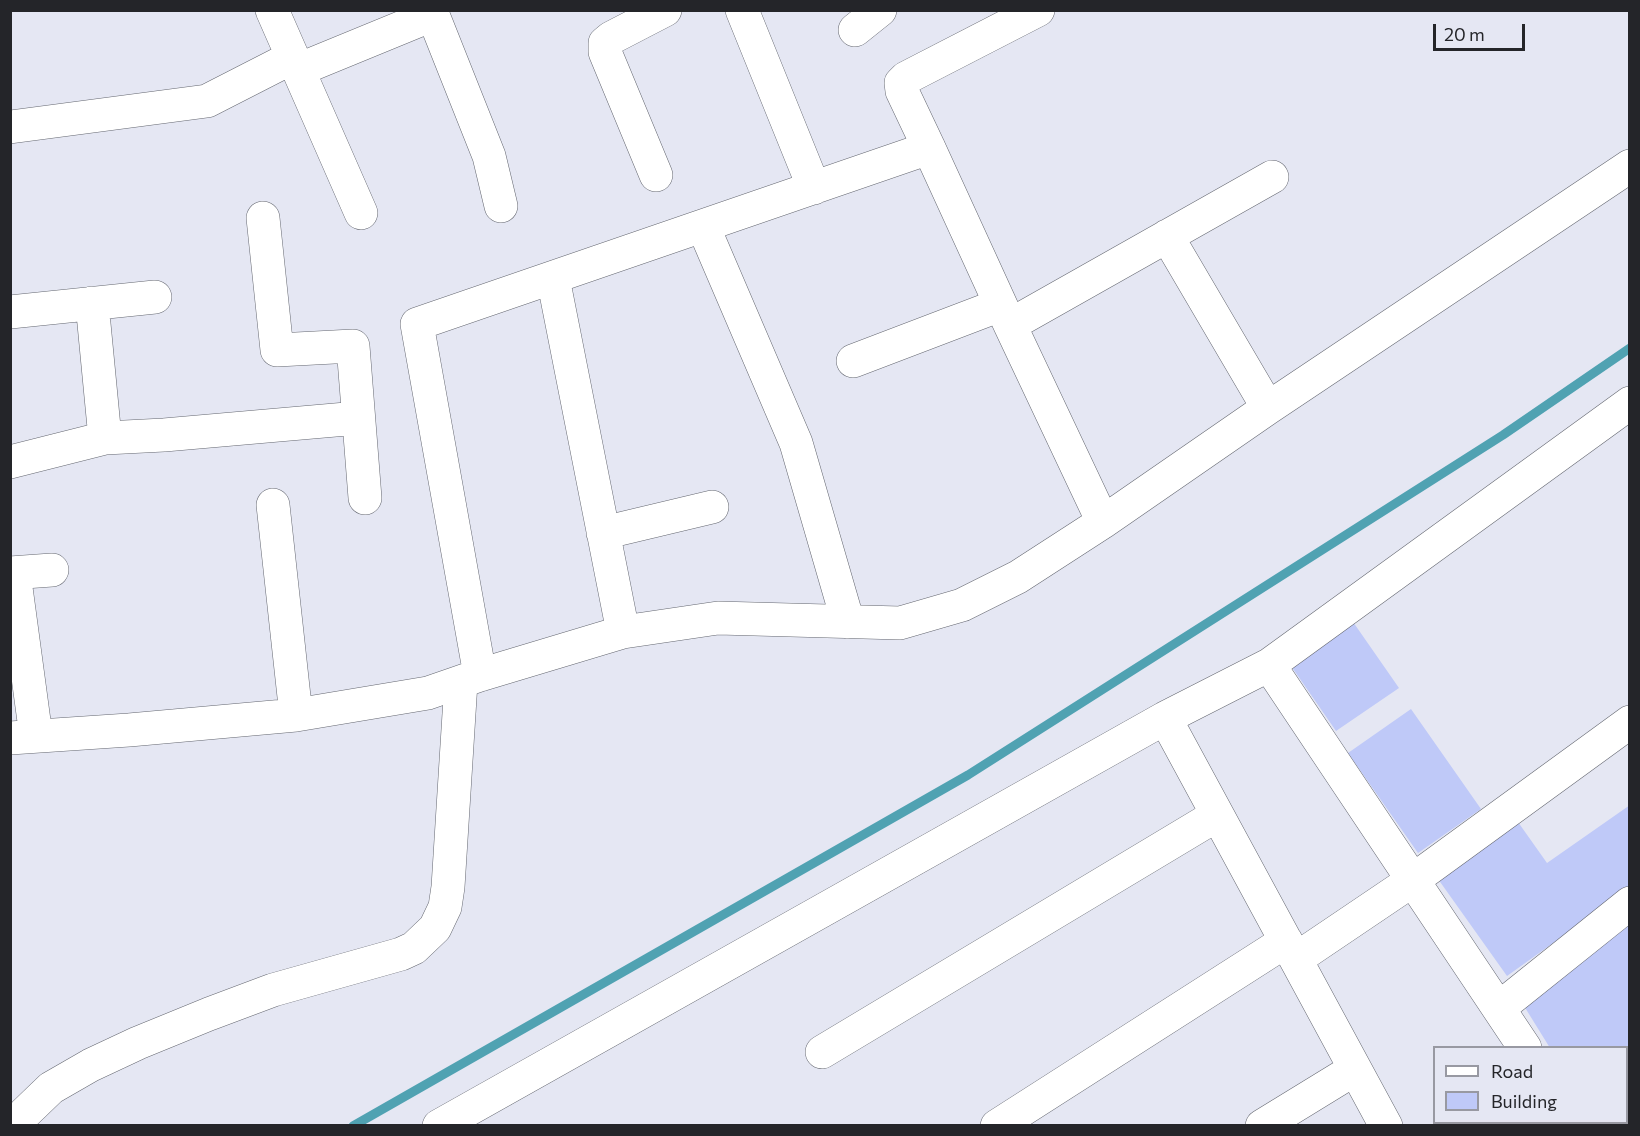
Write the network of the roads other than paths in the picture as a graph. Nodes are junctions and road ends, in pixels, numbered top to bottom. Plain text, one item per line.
1 (273, 10) edge
2 (665, 10) edge
3 (742, 10) edge
4 (431, 13) edge
5 (1019, 15) edge
6 (296, 64) junction
7 (13, 120) edge
8 (929, 148) junction
9 (1629, 165) edge
10 (656, 176) dead end
11 (1272, 177) dead end
12 (814, 188) junction
13 (501, 206) dead end
14 (361, 213) dead end
15 (263, 218) dead end
16 (703, 226) junction
17 (1167, 236) junction
18 (553, 278) junction
19 (155, 297) dead end
20 (92, 303) junction
21 (10, 312) edge
22 (1005, 315) junction
23 (854, 361) dead end
24 (1629, 402) edge
25 (1268, 408) junction
26 (358, 418) junction
27 (105, 438) junction
28 (10, 462) edge
29 (365, 498) dead end
30 (273, 505) dead end
31 (712, 507) dead end
32 (1102, 522) junction
33 (603, 533) junction
34 (52, 570) dead end
35 (12, 573) edge
36 (848, 622) junction
37 (623, 632) junction
38 (1269, 665) junction
39 (470, 679) junction
40 (296, 715) junction
41 (1165, 718) junction
42 (1629, 722) edge
43 (23, 737) edge
44 (1217, 815) junction
45 (1413, 880) junction
46 (1629, 903) edge
47 (1291, 950) junction
48 (1499, 1008) junction
49 (1524, 1046) edge
50 (822, 1052) dead end
51 (1356, 1069) junction
52 (14, 1125) edge
53 (439, 1125) edge
54 (997, 1125) edge
55 (1262, 1125) edge
56 (1386, 1125) edge

1 - 6 street
2 - 10 street
3 - 12 street
4 - 6 street
4 - 13 street
5 - 8 street
6 - 7 street
6 - 14 street
8 - 12 street
8 - 22 street
9 - 25 street
11 - 17 street
12 - 16 street
15 - 26 street
16 - 18 street
16 - 36 street
17 - 22 street
17 - 25 street
18 - 33 street
18 - 39 street
19 - 20 street
20 - 21 street
20 - 27 street
22 - 23 street
22 - 32 street
24 - 38 street
25 - 32 street
26 - 27 street
26 - 29 street
27 - 28 street
30 - 40 street
31 - 33 street
32 - 36 street
33 - 37 street
34 - 35 street
35 - 43 street
36 - 37 street
37 - 39 street
38 - 41 street
38 - 45 street
39 - 40 street
39 - 52 street
40 - 43 street
41 - 44 street
41 - 53 street
42 - 45 street
44 - 47 street
44 - 50 street
45 - 47 street
45 - 48 street
46 - 48 street
47 - 51 street
47 - 54 street
48 - 49 street
51 - 55 street
51 - 56 street

